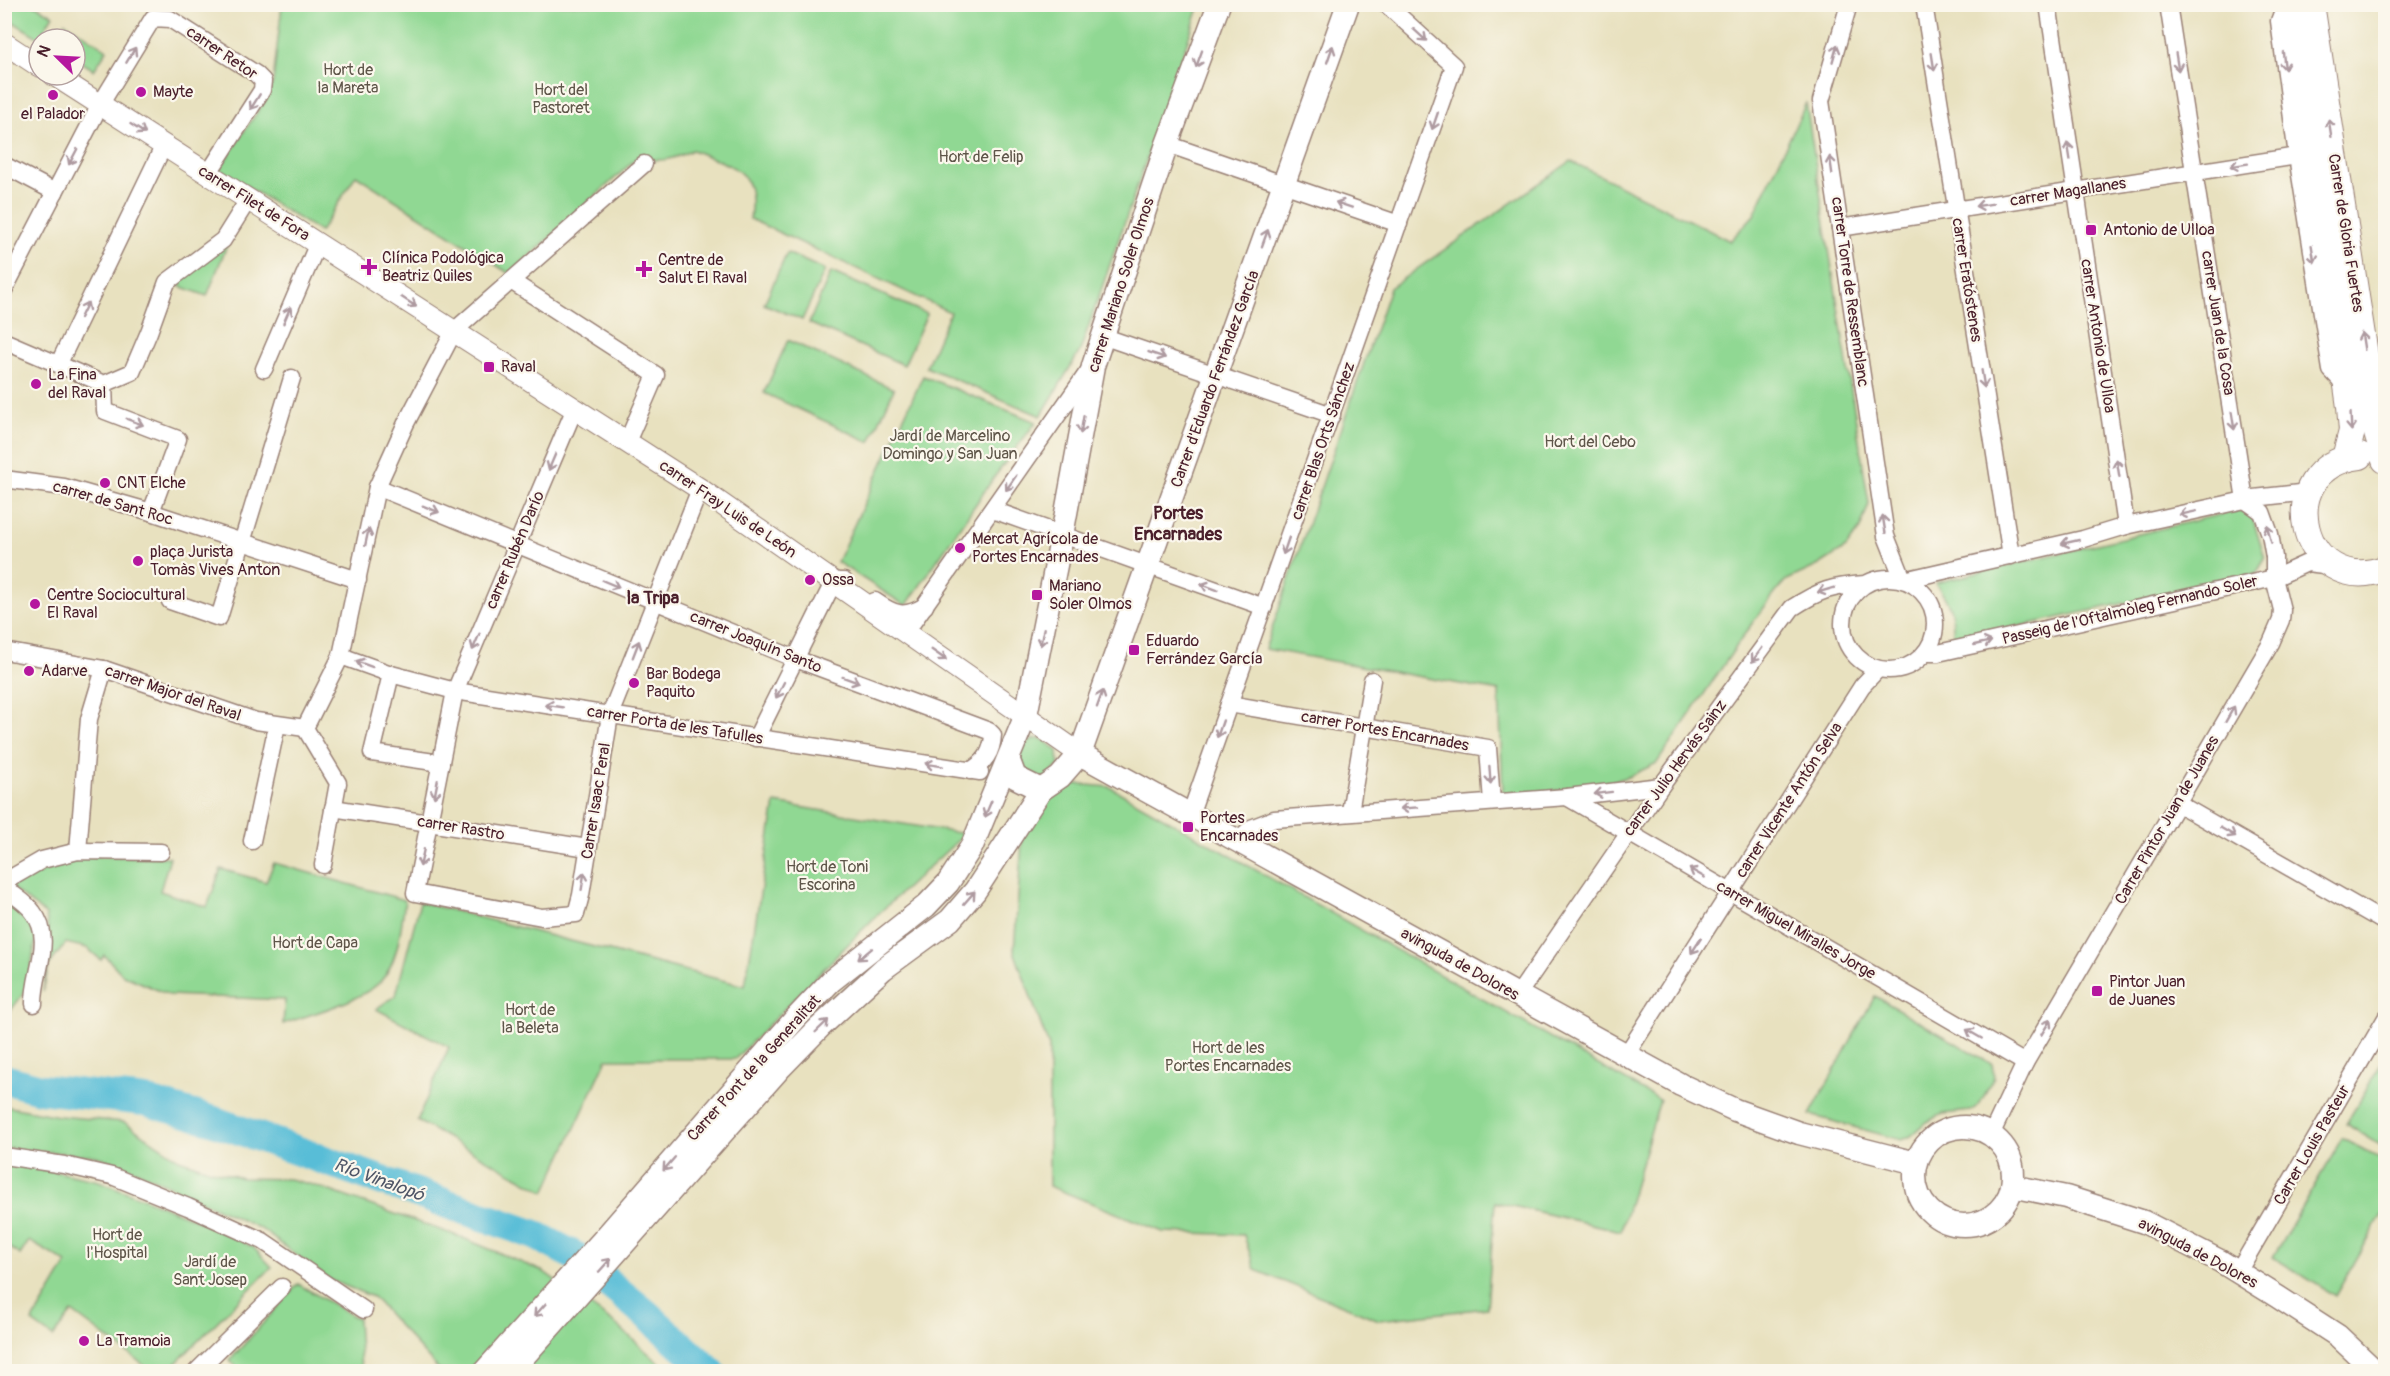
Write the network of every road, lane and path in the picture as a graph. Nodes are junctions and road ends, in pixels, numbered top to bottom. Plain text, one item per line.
1 (1219, 4) edge
2 (1348, 4) edge
3 (1386, 4) edge
4 (1849, 4) edge
5 (1924, 4) edge
6 (2048, 4) edge
7 (2168, 4) edge
8 (2287, 4) edge
9 (2311, 4) edge
10 (4, 44) edge
11 (27, 58) edge
12 (72, 87) edge
13 (100, 105) junction
14 (1167, 144) junction
15 (164, 146) junction
16 (2296, 156) junction
17 (644, 164) dead end
18 (4, 165) edge
19 (2195, 172) junction
20 (208, 174) junction
21 (1284, 184) junction
22 (2075, 191) junction
23 (55, 192) junction
24 (248, 200) junction
25 (1956, 210) junction
26 (1399, 224) junction
27 (1840, 228) junction
28 (318, 243) junction
29 (6, 281) edge
30 (511, 281) junction
31 (454, 331) junction
32 (1102, 336) junction
33 (4, 341) edge
34 (59, 363) junction
35 (1093, 366) junction
36 (264, 369) dead end
37 (1216, 375) junction
38 (292, 378) dead end
39 (104, 384) junction
40 (2346, 386) junction
41 (575, 408) junction
42 (1332, 415) junction
43 (627, 442) junction
44 (2345, 458) junction
45 (2385, 460) edge
46 (4, 478) edge
47 (377, 487) junction
48 (700, 489) junction
49 (2308, 492) junction
50 (2245, 500) junction
51 (993, 510) junction
52 (151, 512) junction
53 (2126, 526) junction
54 (1062, 535) junction
55 (243, 543) junction
56 (518, 544) junction
57 (2011, 555) junction
58 (1149, 566) junction
59 (2332, 566) junction
60 (2381, 575) edge
61 (2274, 578) junction
62 (358, 580) junction
63 (1903, 580) junction
64 (834, 581) junction
65 (1865, 584) junction
66 (170, 601) dead end
67 (654, 602) junction
68 (925, 606) junction
69 (1264, 607) junction
70 (906, 632) junction
71 (4, 651) edge
72 (1926, 653) junction
73 (341, 656) junction
74 (796, 659) junction
75 (104, 669) junction
76 (1878, 669) junction
77 (391, 674) junction
78 (1372, 680) dead end
79 (455, 691) junction
80 (1229, 704) junction
81 (610, 715) junction
82 (1026, 715) junction
83 (277, 725) junction
84 (1364, 727) junction
85 (305, 728) junction
86 (756, 738) junction
87 (1080, 754) junction
88 (1009, 761) junction
89 (441, 763) junction
90 (970, 771) junction
91 (1661, 786) junction
92 (1041, 790) junction
93 (1567, 797) junction
94 (1492, 802) junction
95 (2177, 803) junction
96 (333, 808) junction
97 (1350, 812) junction
98 (1190, 815) junction
99 (430, 823) junction
100 (1629, 833) junction
101 (1237, 840) junction
102 (252, 841) dead end
103 (588, 848) junction
104 (78, 851) junction
105 (161, 852) dead end
106 (322, 865) dead end
107 (4, 882) edge
108 (4, 888) edge
109 (1730, 892) junction
110 (576, 914) joint
111 (2385, 923) edge
112 (1517, 996) junction
113 (34, 1004) dead end
114 (2385, 1018) edge
115 (1626, 1055) junction
116 (2025, 1063) junction
117 (743, 1094) junction
118 (1991, 1135) junction
119 (4, 1156) edge
120 (1916, 1163) junction
121 (2012, 1186) junction
122 (2238, 1272) junction
123 (282, 1287) dead end
124 (364, 1310) dead end
125 (2338, 1336) junction
126 (2385, 1360) edge
127 (196, 1371) edge
128 (484, 1371) edge
129 (510, 1371) edge
130 (2376, 1371) edge

1 -> 14 main road, carrer Mariano Soler Olmos
21 -> 2 main road, Carrer d'Eduardo Ferrández García
3 -> 26 street, carrer Blas Orts Sánchez
27 -> 4 street, carrer Torre de Ressemblanc
5 -> 25 street, carrer Eratóstenes
22 -> 6 street, carrer Antonio de Ulloa
7 -> 19 street, carrer Juan de la Cosa
8 -> 16 street, Carrer de Gloria Fuertes
8 - 40 main road, Carrer de Gloria Fuertes
45 -> 9 main road, Carrer de Gloria Fuertes
10 - 11 street
12 - 13 street, carrer Filet de Fora
13 -> 15 street, carrer Filet de Fora
13 -> 20 street, carrer Retor
13 -> 23 street, carrer Retor
14 - 21 street
14 - 32 main road, carrer Mariano Soler Olmos
15 - 20 street, carrer Filet de Fora
34 -> 15 street
16 -> 19 street, carrer Magallanes
16 -> 40 street, Carrer de Gloria Fuertes
17 - 30 street
18 - 23 street
19 - 22 street, carrer Magallanes
19 -> 50 street, carrer Juan de la Cosa
20 - 24 street, carrer Filet de Fora
26 -> 21 street
37 -> 21 main road, Carrer d'Eduardo Ferrández García
22 -> 25 street, carrer Magallanes
53 -> 22 street, carrer Antonio de Ulloa
23 - 29 street, carrer Retor
24 - 28 street, carrer Filet de Fora
24 - 39 street
25 - 27 street, carrer Magallanes
25 -> 57 street, carrer Eratóstenes
26 - 42 street, carrer Blas Orts Sánchez
63 -> 27 street, carrer Torre de Ressemblanc
28 -> 31 street, carrer Filet de Fora
36 -> 28 street
30 - 31 street
30 - 43 street
31 - 41 street, carrer Fray Luis de León
31 - 47 street
32 - 35 main road, carrer Mariano Soler Olmos
32 -> 37 street
33 - 34 street
34 - 39 street
35 -> 51 street
35 -> 54 main road, carrer Mariano Soler Olmos
37 - 42 street
37 - 58 main road, Carrer d'Eduardo Ferrández García
38 - 55 street
39 -> 52 street
40 -> 44 main road, Carrer de Gloria Fuertes
41 - 43 street, carrer Fray Luis de León
41 -> 56 street, carrer Rubén Darío
42 -> 69 street, carrer Blas Orts Sánchez
43 - 48 street, carrer Fray Luis de León
44 - 45 main road
44 - 49 main road
46 - 52 street, carrer de Sant Roc
47 -> 56 street, carrer Joaquín Santo
62 -> 47 street
48 - 64 street, carrer Fray Luis de León
48 - 67 street, Carrer Isaac Peral
49 - 50 street
49 - 59 main road
50 -> 53 street
61 -> 50 street, Carrer Pintor Juan de Juanes
51 - 54 street
51 - 68 street
52 - 55 street, carrer de Sant Roc
53 -> 57 street
54 - 58 street
54 -> 82 main road, carrer Mariano Soler Olmos
55 - 62 street, carrer de Sant Roc
55 - 66 street
56 -> 67 street, carrer Joaquín Santo
56 -> 79 street, carrer Rubén Darío
57 - 63 street
69 -> 58 street
87 -> 58 main road, Carrer d'Eduardo Ferrández García
59 - 60 main road
59 - 61 street, Passeig de l'Oftalmòleg Fernando Soler
72 -> 61 street, Passeig de l'Oftalmòleg Fernando Soler
95 -> 61 street, Carrer Pintor Juan de Juanes
62 - 73 street
63 - 65 street
63 - 72 street
64 - 68 street
64 - 70 street, carrer Fray Luis de León
64 - 74 street
65 - 76 street
65 -> 91 street, carrer Julio Hervás Sainz
67 - 74 street, carrer Joaquín Santo
81 -> 67 street, Carrer Isaac Peral
68 - 70 street
69 - 80 street, carrer Blas Orts Sánchez
70 -> 82 street, carrer Fray Luis de León
71 - 75 street, carrer Major del Raval
72 - 76 street
77 -> 73 street, carrer Porta de les Tafulles
73 - 85 street
74 -> 86 street
74 -> 90 street, carrer Joaquín Santo
75 - 83 street, carrer Major del Raval
75 - 104 street
76 - 109 street, carrer Vicente Antón Selva
77 - 79 street, carrer Porta de les Tafulles
77 - 89 street
78 - 84 street
81 -> 79 street, carrer Porta de les Tafulles
79 - 89 street, carrer Rubén Darío
80 - 84 street, carrer Portes Encarnades
80 -> 98 street, carrer Blas Orts Sánchez
81 - 86 street, carrer Porta de les Tafulles
81 - 103 street, Carrer Isaac Peral
82 - 87 street, avinguda de Dolores
82 - 88 main road, Carrer Pont de la Generalitat
83 - 85 street, carrer Major del Raval
83 - 102 street
84 -> 94 street, carrer Portes Encarnades
84 - 97 street
85 - 96 street
90 -> 86 street, carrer Porta de les Tafulles
87 - 92 main road, Carrer Pont de la Generalitat
87 - 98 main road, avinguda de Dolores
88 - 90 street, carrer Porta de les Tafulles
88 - 92 main road
88 -> 117 main road, Carrer Pont de la Generalitat
89 -> 99 street, carrer Rubén Darío
91 -> 93 street
91 - 100 street, carrer Julio Hervás Sainz
117 -> 92 main road, Carrer Pont de la Generalitat
93 - 94 street
93 - 100 street, carrer Miguel Miralles Jorge
94 -> 97 street
95 -> 111 street
116 -> 95 street, Carrer Pintor Juan de Juanes
96 - 99 street, carrer Rastro
96 - 106 street
97 - 101 street
98 - 101 main road, avinguda de Dolores
99 - 103 street, carrer Rastro
99 -> 110 street, carrer Rubén Darío
109 -> 100 street, carrer Miguel Miralles Jorge
100 - 112 street, carrer Julio Hervás Sainz
101 - 112 main road, avinguda de Dolores
110 -> 103 street, Carrer Isaac Peral
104 - 105 street
104 - 107 street
108 - 113 street
109 -> 115 street, carrer Vicente Antón Selva
116 -> 109 street, carrer Miguel Miralles Jorge
112 - 115 main road, avinguda de Dolores
114 - 122 street, Carrer Louis Pasteur
115 - 120 main road, avinguda de Dolores
116 - 118 street, Carrer Pintor Juan de Juanes
117 -> 128 main road, Carrer Pont de la Generalitat
129 -> 117 main road, Carrer Pont de la Generalitat
118 - 120 main road
118 - 121 main road
119 - 124 street
120 - 121 main road
121 - 122 main road, avinguda de Dolores
122 - 125 main road, avinguda de Dolores
123 - 127 street
125 - 126 main road, avinguda de Dolores
125 - 130 main road, avinguda de Dolores

